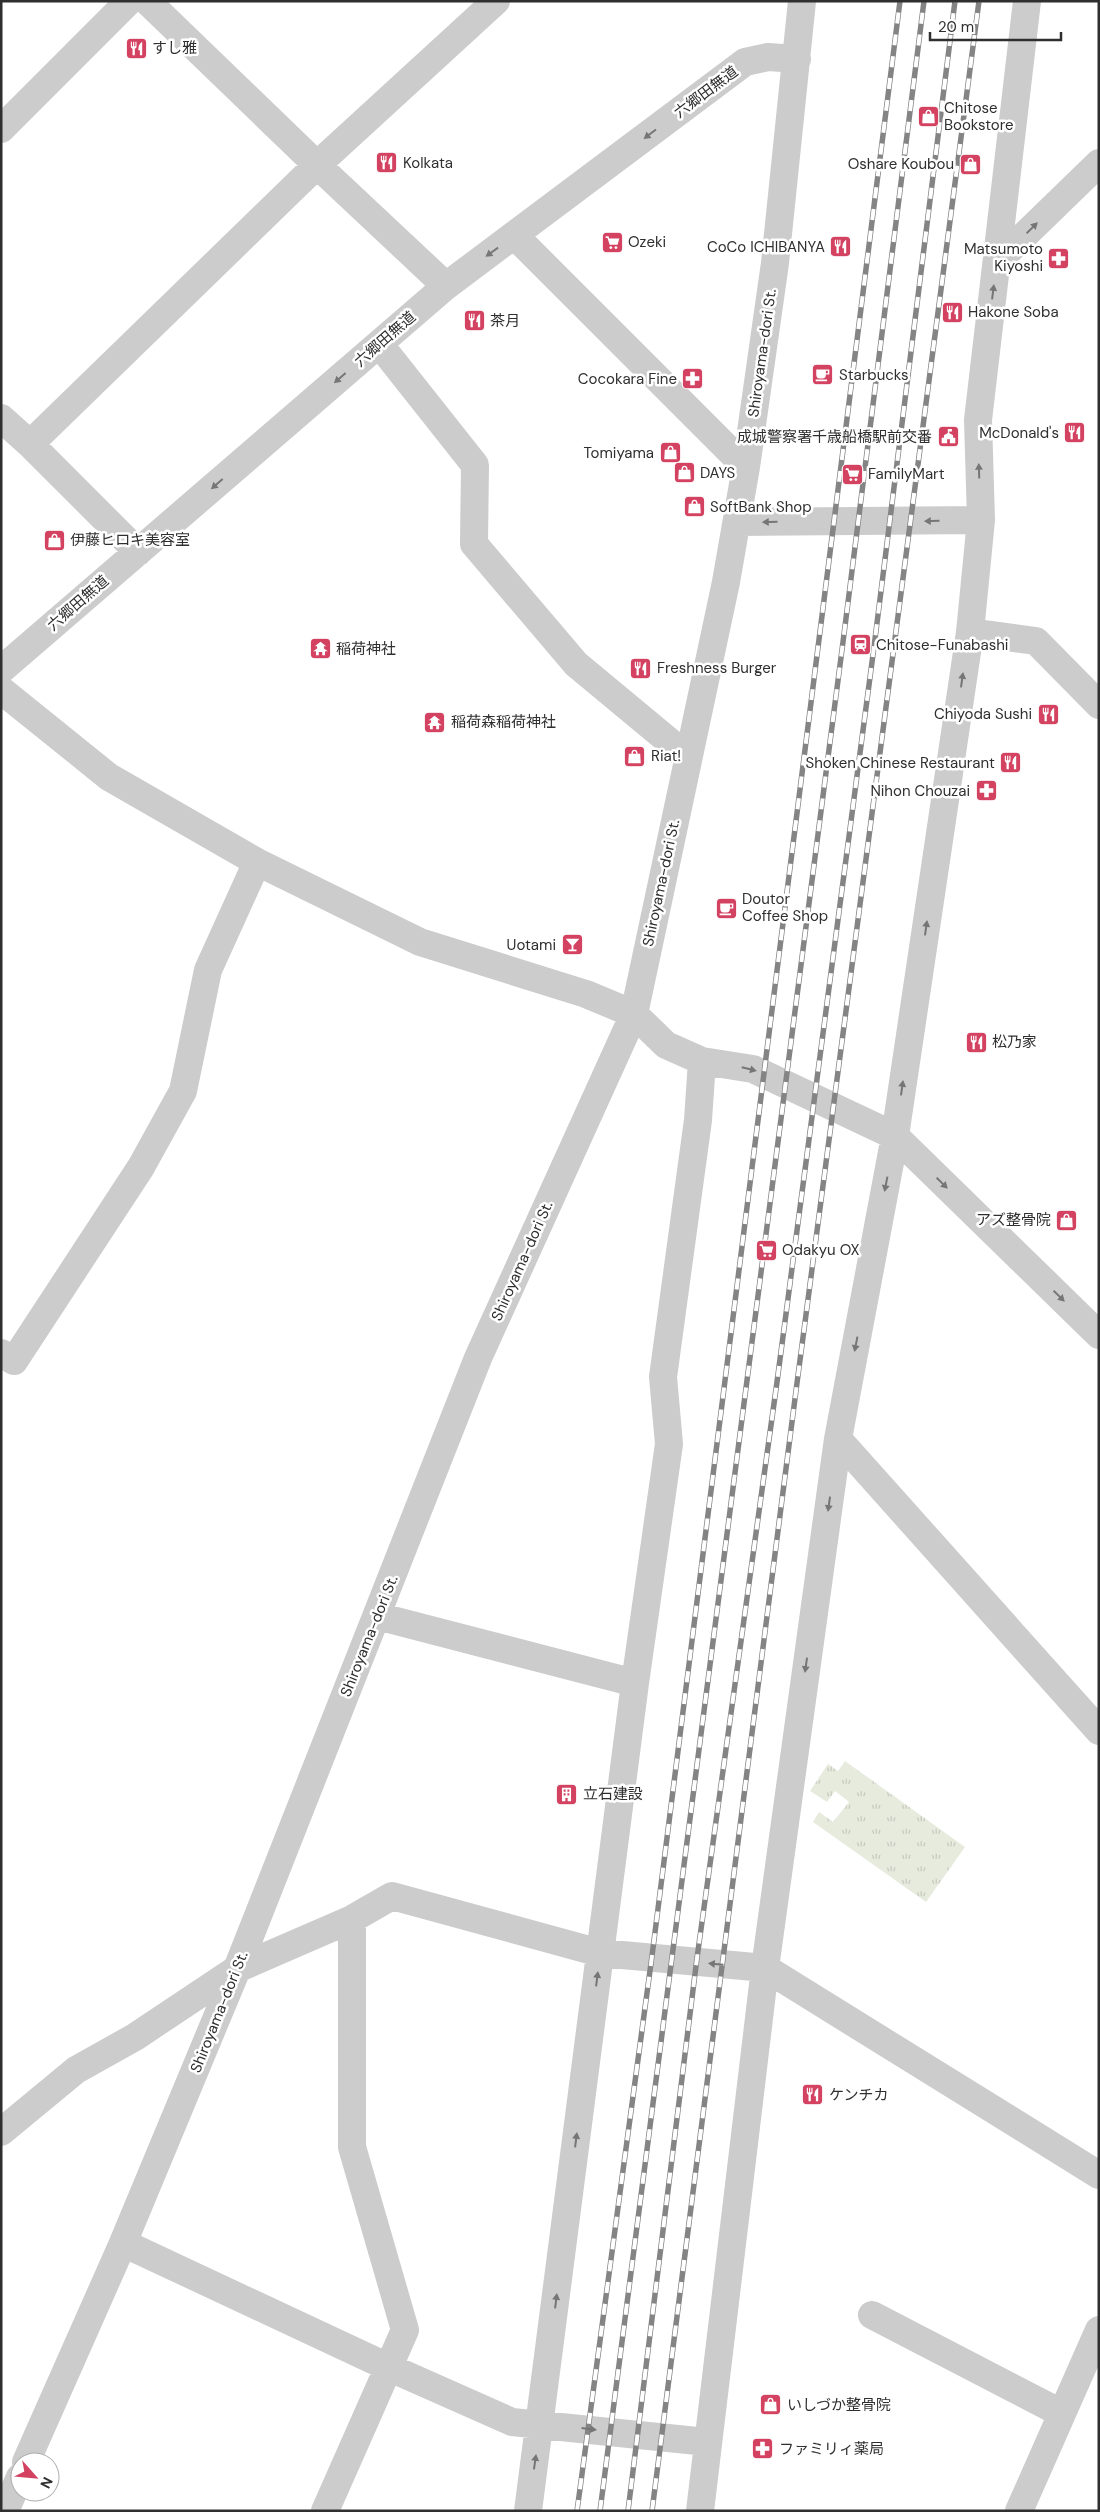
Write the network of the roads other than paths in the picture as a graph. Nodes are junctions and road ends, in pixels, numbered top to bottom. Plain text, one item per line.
1 (130, 1) edge
2 (147, 1) edge
3 (496, 1) edge
4 (802, 1) edge
5 (1027, 1) edge
6 (797, 59) junction
7 (1, 129) edge
8 (1099, 163) edge
9 (317, 165) junction
10 (515, 236) junction
11 (997, 262) junction
12 (446, 286) junction
13 (380, 345) junction
14 (1, 418) edge
15 (30, 444) junction
16 (746, 467) junction
17 (981, 520) junction
18 (736, 522) junction
19 (138, 552) junction
20 (970, 632) junction
21 (1, 670) edge
22 (1, 690) edge
23 (1099, 705) edge
24 (688, 757) junction
25 (256, 862) junction
26 (634, 1014) junction
27 (702, 1061) junction
28 (895, 1136) junction
29 (1099, 1335) edge
30 (1, 1353) edge
31 (838, 1439) junction
32 (377, 1616) junction
33 (635, 1684) junction
34 (1099, 1731) edge
35 (352, 1919) junction
36 (600, 1953) junction
37 (237, 1968) junction
38 (765, 1968) junction
39 (1, 2132) edge
40 (1099, 2175) edge
41 (123, 2243) junction
42 (872, 2315) dead end
43 (1099, 2330) edge
44 (388, 2368) junction
45 (1060, 2413) junction
46 (540, 2423) junction
47 (707, 2442) junction
48 (30, 2452) edge
49 (324, 2511) edge
50 (528, 2511) edge
51 (700, 2511) edge
52 (1019, 2511) edge

1 - 7 street
2 - 9 street
3 - 9 street
4 - 6 street, Shiroyama-dori St.
5 - 11 street
6 -> 10 street, 六郷田無道
6 - 16 street, Shiroyama-dori St.
11 -> 8 street
9 - 12 street
9 - 15 street
10 -> 12 street, 六郷田無道
10 - 16 street
17 -> 11 street
12 - 13 street, 六郷田無道
13 -> 19 street, 六郷田無道
13 - 24 street
14 - 15 street
15 - 19 street
16 - 18 street, Shiroyama-dori St.
17 -> 18 street
17 - 20 street
18 - 24 street, Shiroyama-dori St.
19 - 21 street, 六郷田無道
20 - 23 street
28 -> 20 street
22 - 25 street
24 - 26 street, Shiroyama-dori St.
25 - 26 street
25 - 30 street
26 - 27 street
26 - 32 street, Shiroyama-dori St.
27 -> 28 street
27 - 33 street
28 -> 29 street
28 -> 31 street
31 - 34 street
31 -> 38 street
32 - 33 street
32 - 37 street, Shiroyama-dori St.
33 - 36 street
35 - 36 street
35 - 37 street
35 - 44 street
38 -> 36 street
46 -> 36 street
37 - 39 street
37 - 41 street, Shiroyama-dori St.
38 - 40 street
38 - 47 street
41 - 44 street
41 - 48 street, Shiroyama-dori St.
42 - 45 street
43 - 45 street
44 - 46 street
44 - 49 street
45 - 52 street
46 -> 47 street
50 -> 46 street
47 - 51 street

